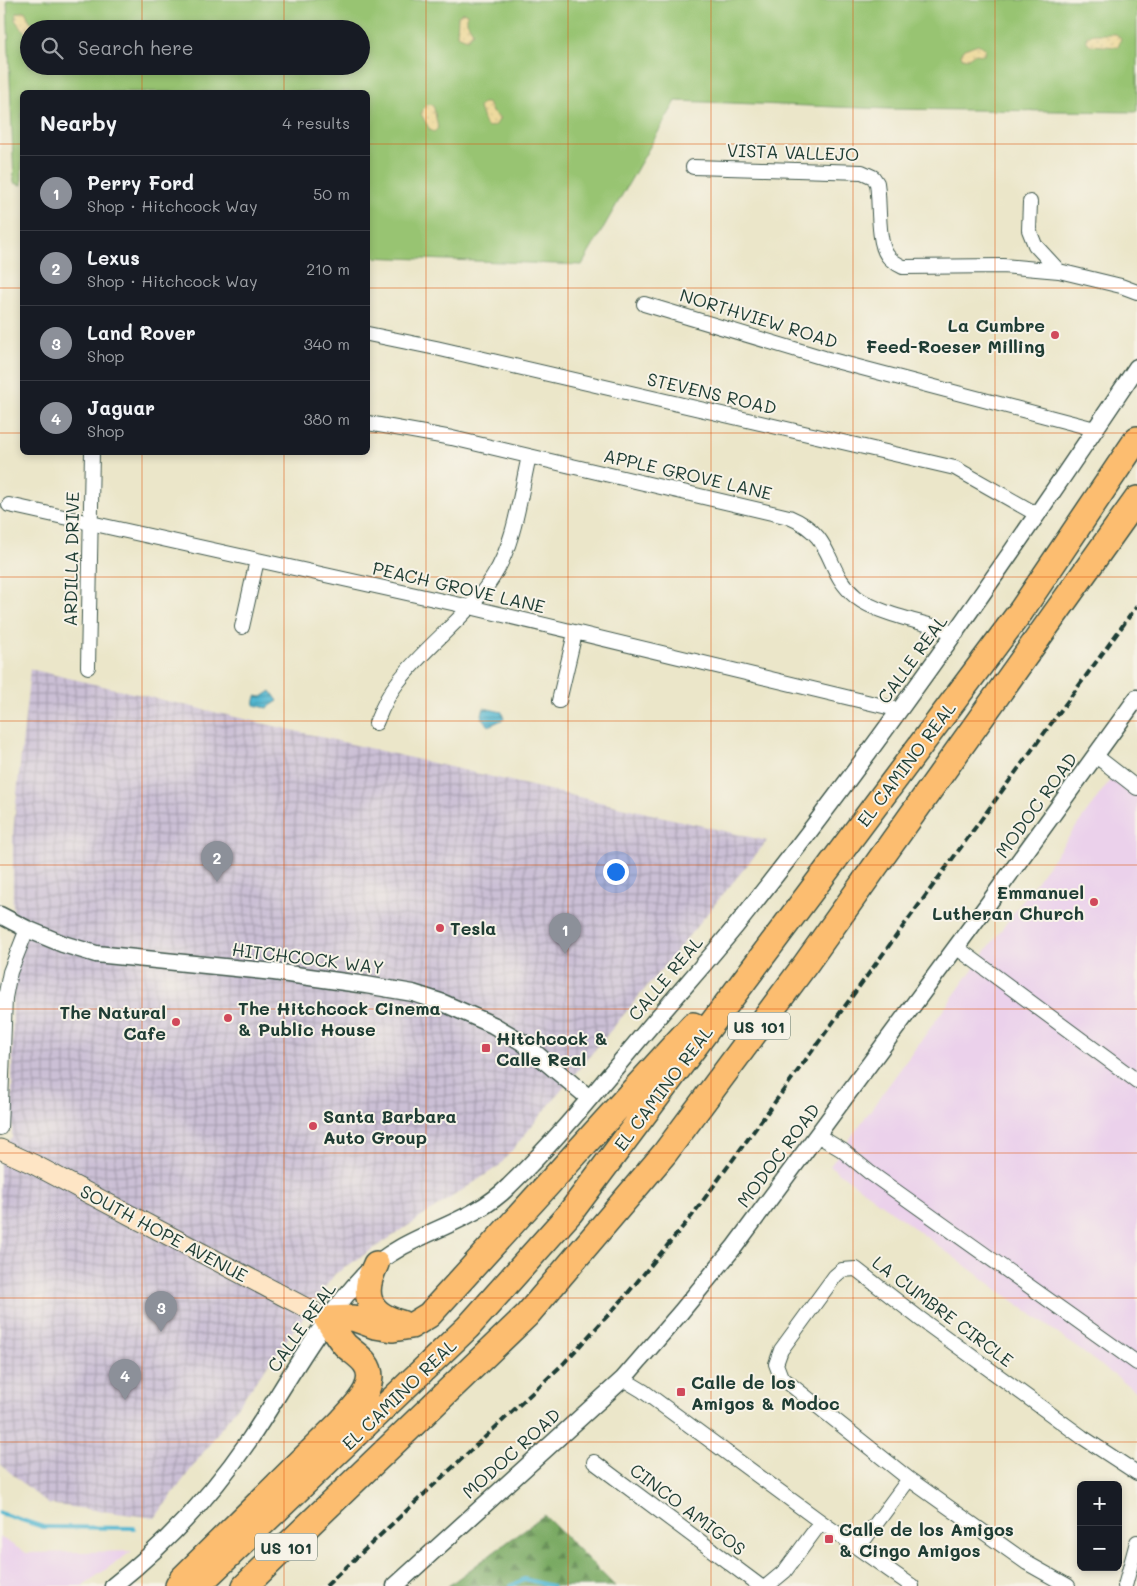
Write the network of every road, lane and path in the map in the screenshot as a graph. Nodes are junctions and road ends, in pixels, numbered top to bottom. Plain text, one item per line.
1 (693, 167) dead end
2 (1030, 202) dead end
3 (1060, 271) junction
4 (1137, 292) edge
5 (644, 304) dead end
6 (370, 334) edge
7 (1137, 366) edge
8 (370, 422) edge
9 (1095, 429) junction
10 (1137, 439) edge
11 (92, 455) edge
12 (529, 456) junction
13 (1137, 500) edge
14 (10, 505) dead end
15 (1038, 515) junction
16 (91, 523) junction
17 (257, 560) junction
18 (470, 607) junction
19 (242, 626) dead end
20 (576, 633) junction
21 (957, 633) junction
22 (88, 667) dead end
23 (1137, 698) edge
24 (559, 701) dead end
25 (900, 710) junction
26 (376, 722) dead end
27 (1096, 756) junction
28 (1137, 788) edge
29 (0, 914) edge
30 (27, 929) junction
31 (956, 947) junction
32 (737, 988) junction
33 (2, 1059) edge
34 (1137, 1081) edge
35 (589, 1098) junction
36 (0, 1128) edge
37 (817, 1135) junction
38 (0, 1149) edge
39 (376, 1264) junction
40 (327, 1320) junction
41 (411, 1326) junction
42 (1137, 1363) edge
43 (623, 1379) junction
44 (594, 1462) dead end
45 (1137, 1473) edge
46 (910, 1479) junction
47 (820, 1522) junction
48 (1137, 1542) edge
49 (858, 1548) junction
50 (113, 1586) edge
51 (178, 1586) edge
52 (197, 1586) edge
53 (245, 1586) edge
54 (395, 1586) edge
55 (760, 1586) edge
56 (767, 1586) edge
57 (912, 1586) edge
58 (1068, 1586) edge
59 (1125, 1586) edge

1 - 3 street, VISTA VALLEJO
2 - 3 street
3 - 4 street, VISTA VALLEJO
5 - 9 street, NORTHVIEW ROAD
6 - 15 street, STEVENS ROAD
7 - 9 street, CALLE REAL
8 - 12 street, APPLE GROVE LANE
9 - 15 street, CALLE REAL
10 - 32 highway, EL CAMINO REAL / US 101
11 - 16 street, ARDILLA DRIVE
12 - 18 street
12 - 21 street, APPLE GROVE LANE
13 - 53 highway, EL CAMINO REAL / US 101
14 - 16 street, PEACH GROVE LANE
15 - 21 street, CALLE REAL
16 - 17 street, PEACH GROVE LANE
16 - 22 street, ARDILLA DRIVE
17 - 18 street, PEACH GROVE LANE
17 - 19 street
18 - 20 street, PEACH GROVE LANE
18 - 26 street
20 - 24 street
20 - 25 street, PEACH GROVE LANE
21 - 25 street, CALLE REAL
23 - 27 street, MODOC ROAD
25 - 35 street, CALLE REAL
27 - 28 street
27 - 31 street, MODOC ROAD
29 - 30 street, HITCHCOCK WAY
30 - 33 street
30 - 35 street, HITCHCOCK WAY
31 - 34 street
31 - 37 street, MODOC ROAD
32 - 41 highway
32 - 52 highway, EL CAMINO REAL / US 101
33 - 36 street
35 - 39 street, CALLE REAL
37 - 42 street
37 - 43 street, MODOC ROAD
38 - 40 main road, SOUTH HOPE AVENUE
39 - 40 street, CALLE REAL
39 - 41 highway
40 - 41 highway
40 - 50 street, CALLE REAL
40 - 51 highway
43 - 47 street
43 - 54 street, MODOC ROAD
44 - 55 street, CINCO AMIGOS
45 - 46 street, LA CUMBRE CIRCLE
46 - 49 street
46 - 58 street, LA CUMBRE CIRCLE
47 - 49 street
47 - 56 street
48 - 59 street
49 - 57 street

